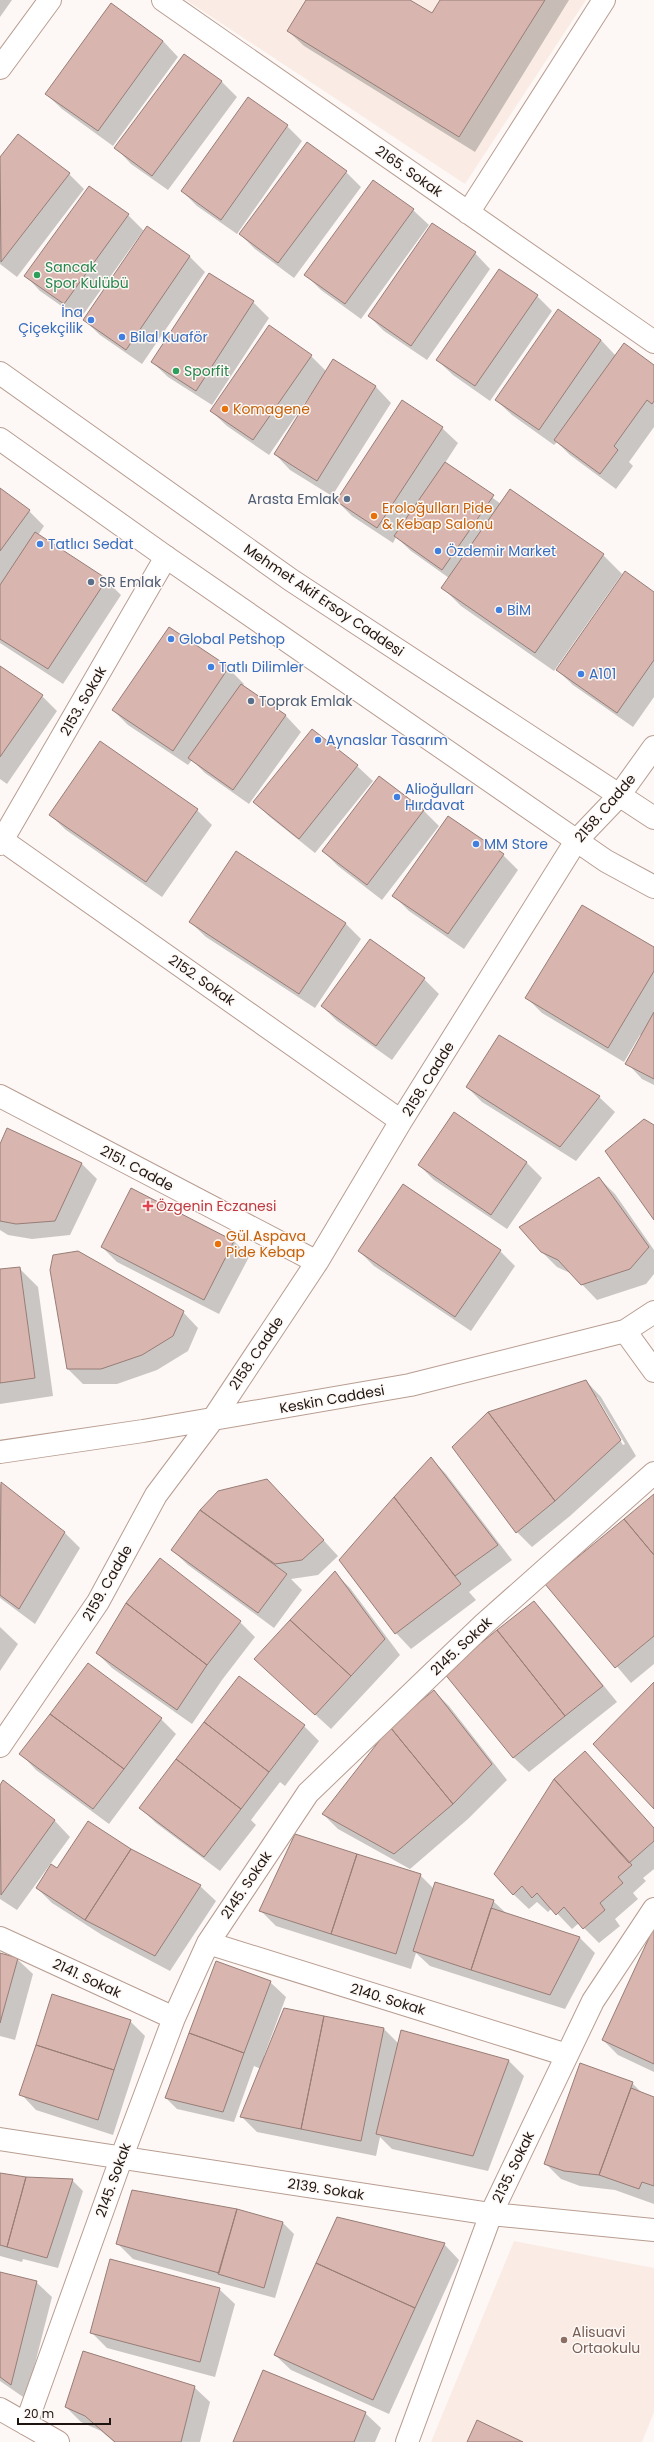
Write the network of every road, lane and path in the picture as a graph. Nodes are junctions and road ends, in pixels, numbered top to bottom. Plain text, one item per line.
1 (50, 0) edge
2 (163, 0) edge
3 (604, 0) edge
4 (0, 68) edge
5 (468, 213) junction
6 (654, 342) edge
7 (0, 373) edge
8 (0, 439) edge
9 (166, 558) junction
10 (654, 747) edge
11 (618, 797) junction
12 (654, 818) edge
13 (576, 841) junction
14 (1, 842) edge
15 (654, 888) edge
16 (0, 1096) edge
17 (401, 1121) junction
18 (317, 1262) junction
19 (654, 1312) edge
20 (625, 1331) junction
21 (654, 1371) edge
22 (212, 1419) junction
23 (0, 1452) edge
24 (654, 1473) edge
25 (0, 1746) edge
26 (654, 1909) edge
27 (0, 1938) edge
28 (208, 1943) junction
29 (174, 2018) junction
30 (567, 2055) junction
31 (0, 2139) edge
32 (121, 2158) junction
33 (491, 2214) junction
34 (654, 2230) edge
35 (0, 2409) edge
36 (26, 2424) junction
37 (58, 2442) edge
38 (407, 2442) edge

1 - 4 street
2 - 5 street, 2165. Sokak
3 - 5 street
5 - 6 street, 2165. Sokak
7 - 11 street, Mehmet Akif Ersoy Caddesi
8 - 9 street
9 - 13 street
9 - 14 street, 2153. Sokak
10 - 11 street, 2158. Cadde
11 - 12 street, Mehmet Akif Ersoy Caddesi
11 - 13 street, 2158. Cadde
13 - 15 street
13 - 17 street, 2158. Cadde
14 - 17 street, 2152. Sokak
16 - 18 street, 2151. Cadde
17 - 18 street, 2158. Cadde
18 - 22 street, 2158. Cadde
19 - 20 street, Keskin Caddesi
20 - 21 street
20 - 22 street, Keskin Caddesi
22 - 23 street, Keskin Caddesi
22 - 25 street, 2159. Cadde
24 - 28 street, 2145. Sokak
26 - 30 street, 2135. Sokak
27 - 29 street, 2141. Sokak
28 - 29 street, 2145. Sokak
28 - 30 street, 2140. Sokak
29 - 32 street, 2145. Sokak
30 - 33 street, 2135. Sokak
31 - 32 street, 2139. Sokak
32 - 33 street, 2139. Sokak
32 - 36 street, 2145. Sokak
33 - 34 street, 2139. Sokak
33 - 38 street, 2135. Sokak
35 - 36 street
36 - 37 street

